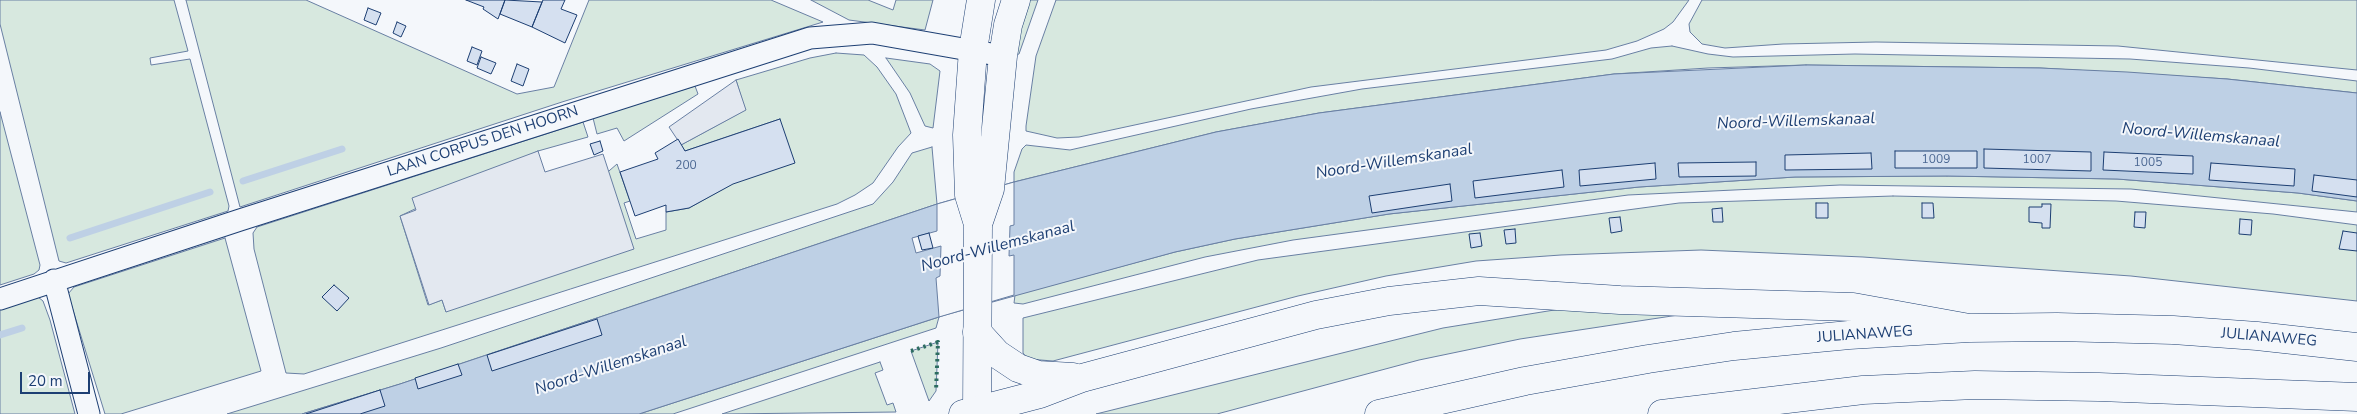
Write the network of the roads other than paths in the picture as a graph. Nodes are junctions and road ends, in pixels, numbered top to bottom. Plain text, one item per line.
1 (981, 0) edge
2 (1016, 0) edge
3 (972, 50) junction
4 (1003, 56) junction
5 (980, 192) junction
6 (54, 280) junction
7 (0, 299) edge
8 (977, 319) junction
9 (1969, 328) junction
10 (2357, 347) edge
11 (1082, 378) junction
12 (2357, 397) edge
13 (1746, 404) junction
14 (972, 413) edge
15 (89, 414) edge
16 (1379, 414) edge
17 (1662, 414) edge
18 (1711, 414) edge

1 - 3 main road
2 - 4 main road
3 - 4 street, LAAN CORPUS DEN HOORN
3 - 5 main road
3 - 6 street, LAAN CORPUS DEN HOORN
4 - 5 main road
5 - 8 main road
6 - 7 street, LAAN CORPUS DEN HOORN
6 - 15 street
8 - 11 main road
8 - 14 main road
9 - 10 main road, JULIANAWEG
9 - 11 main road
9 - 16 main road, JULIANAWEG
11 - 14 main road
12 - 13 main road
13 - 17 main road
13 - 18 main road

